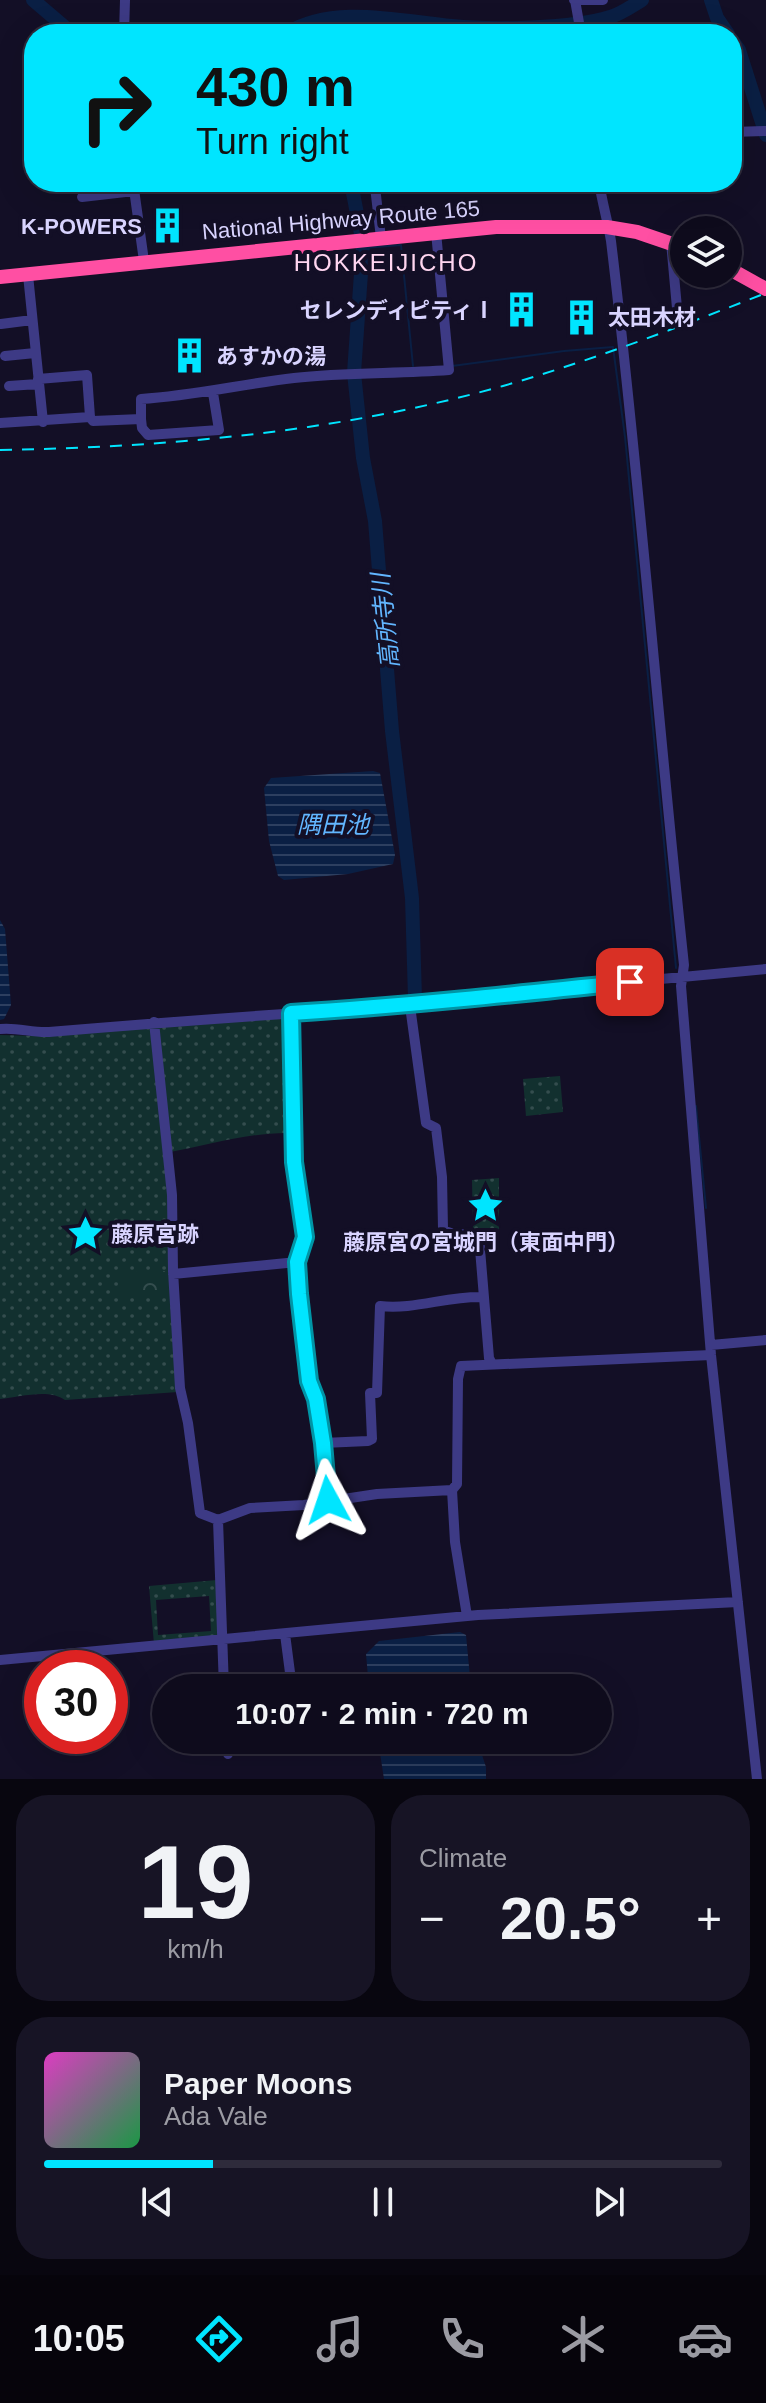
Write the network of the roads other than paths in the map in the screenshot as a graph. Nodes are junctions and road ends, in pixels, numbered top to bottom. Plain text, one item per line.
1 (125, 0) edge
2 (603, 0) edge
3 (576, 3) edge
4 (124, 24) edge
5 (579, 24) edge
6 (763, 131) edge
7 (742, 132) edge
8 (108, 192) edge
9 (135, 192) edge
10 (376, 192) edge
11 (601, 192) edge
12 (82, 197) dead end
13 (607, 227) junction
14 (436, 232) junction
15 (381, 238) junction
16 (670, 243) edge
17 (144, 261) junction
18 (28, 275) junction
19 (742, 276) edge
20 (0, 277) edge
21 (677, 288) edge
22 (766, 289) edge
23 (677, 308) dead end
24 (32, 320) junction
25 (1, 324) edge
26 (35, 353) junction
27 (5, 356) dead end
28 (38, 381) junction
29 (9, 386) dead end
30 (213, 393) junction
31 (90, 417) junction
32 (141, 419) junction
33 (43, 422) junction
34 (0, 423) edge
35 (766, 969) edge
36 (682, 977) junction
37 (410, 1006) junction
38 (291, 1013) junction
39 (154, 1022) junction
40 (0, 1029) edge
41 (297, 1262) junction
42 (173, 1274) junction
43 (482, 1297) junction
44 (766, 1340) edge
45 (711, 1350) junction
46 (492, 1364) junction
47 (323, 1443) junction
48 (452, 1490) junction
49 (328, 1500) junction
50 (218, 1520) junction
51 (738, 1602) junction
52 (467, 1616) junction
53 (285, 1634) junction
54 (221, 1640) junction
55 (0, 1660) edge
56 (223, 1674) edge
57 (290, 1674) edge
58 (757, 1779) edge

1 - 4 street
2 - 3 street
3 - 5 street
6 - 7 street
8 - 12 street
9 - 17 street
10 - 15 street
11 - 13 street
13 - 14 highway, National Highway Route 165
13 - 16 highway, National Highway Route 165
13 - 36 street
14 - 15 highway, National Highway Route 165
14 - 30 street
15 - 17 highway, National Highway Route 165
17 - 18 highway, National Highway Route 165
18 - 20 highway, National Highway Route 165
18 - 24 street
19 - 22 highway
21 - 23 street
24 - 25 street
24 - 26 street
26 - 27 street
26 - 28 street
28 - 29 street
28 - 31 street
28 - 33 street
30 - 32 street
30 - 32 street
31 - 32 street
31 - 33 street
33 - 34 street
35 - 36 street
36 - 37 street
36 - 45 street
37 - 38 street
37 - 43 street
38 - 39 street
38 - 41 street
39 - 40 street
39 - 42 street
41 - 42 street
41 - 47 street
42 - 50 street
43 - 46 street
43 - 47 street
44 - 45 street
45 - 46 street
45 - 51 street
46 - 48 street
47 - 49 street
48 - 49 street
48 - 52 street
49 - 50 street
50 - 54 street
51 - 52 street
51 - 58 street
52 - 53 street
53 - 54 street
53 - 57 street
54 - 55 street
54 - 56 street

